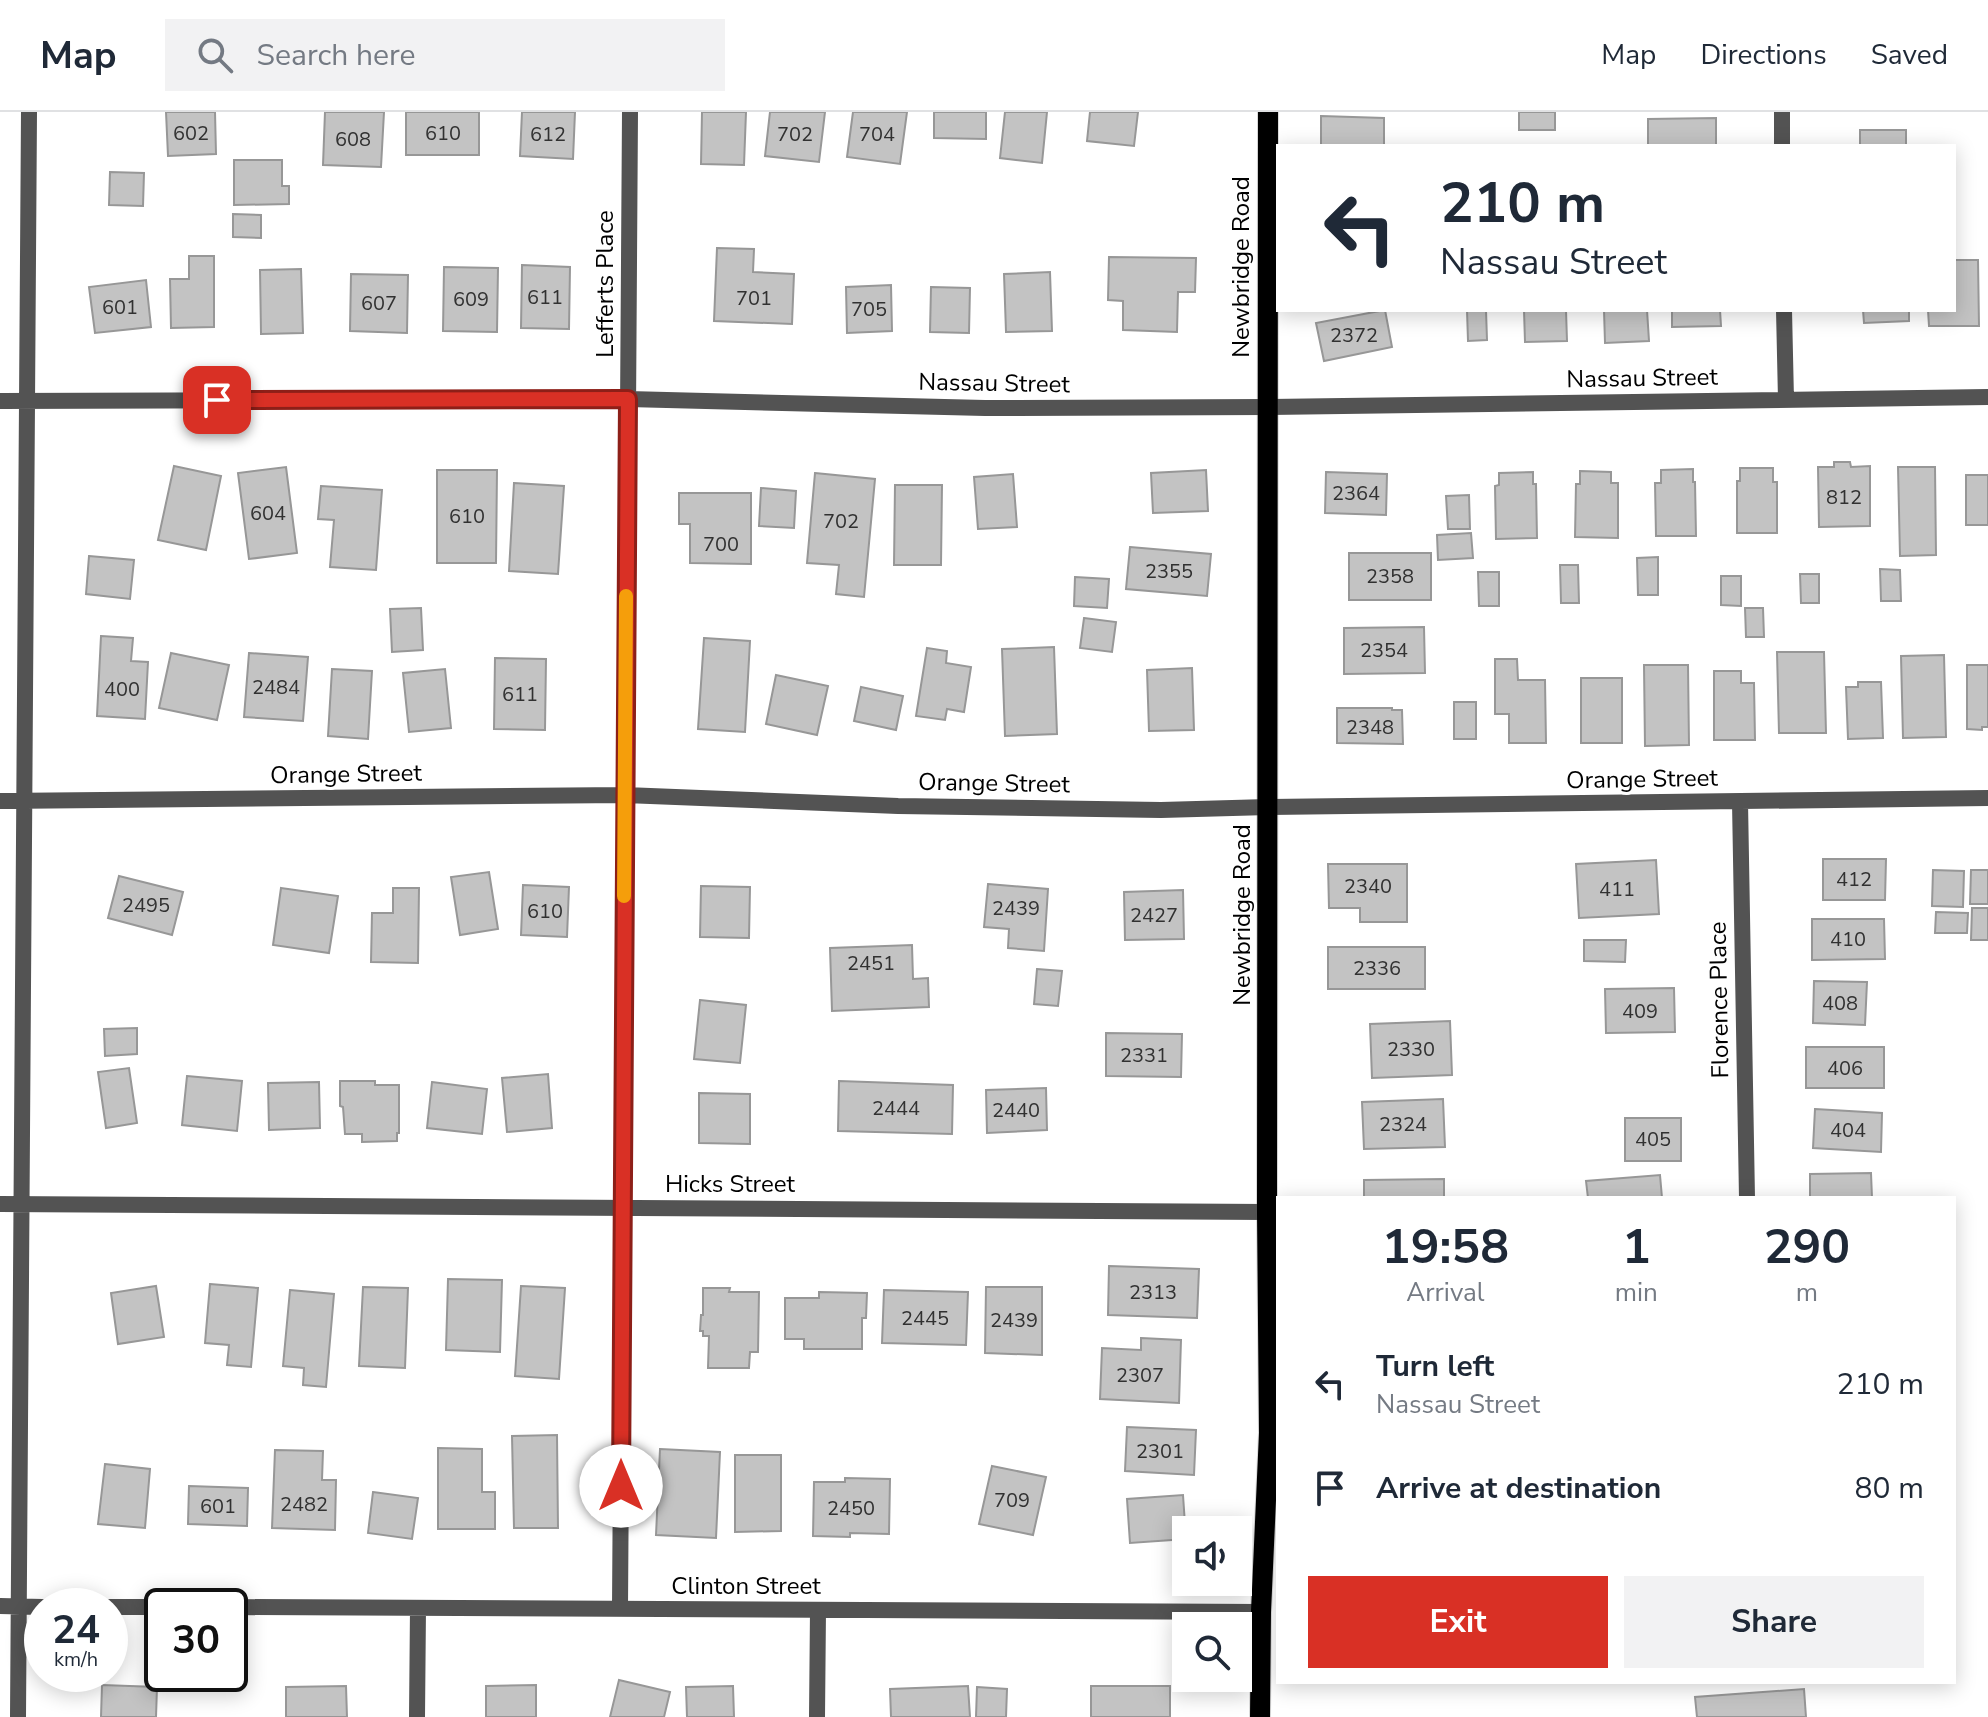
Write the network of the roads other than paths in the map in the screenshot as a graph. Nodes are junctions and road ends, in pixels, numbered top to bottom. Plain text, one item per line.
1 (29, 112) edge
2 (630, 112) edge
3 (1268, 112) edge
4 (1782, 112) edge
5 (1782, 144) edge
6 (1784, 312) edge
7 (1988, 397) edge
8 (628, 399) junction
9 (1786, 400) junction
10 (0, 401) edge
11 (27, 401) junction
12 (1267, 407) junction
13 (625, 795) junction
14 (1988, 798) edge
15 (0, 801) edge
16 (25, 801) junction
17 (1740, 802) junction
18 (1268, 807) junction
19 (1747, 1196) edge
20 (0, 1204) edge
21 (22, 1204) junction
22 (622, 1207) junction
23 (1267, 1212) junction
24 (0, 1606) edge
25 (19, 1607) junction
26 (24, 1607) edge
27 (248, 1607) edge
28 (418, 1608) junction
29 (620, 1609) junction
30 (818, 1610) junction
31 (1261, 1612) junction
32 (18, 1717) edge
33 (417, 1717) edge
34 (817, 1717) edge
35 (1260, 1717) edge

1 - 11 street
2 - 8 street, Lefferts Place
3 - 12 main road, Newbridge Road
4 - 5 street
6 - 9 street
7 - 9 street, Nassau Street
8 - 11 street, Nassau Street
8 - 12 street, Nassau Street
8 - 13 street, Lefferts Place
9 - 12 street, Nassau Street
10 - 11 street, Nassau Street
11 - 16 street
12 - 18 main road, Newbridge Road
13 - 16 street, Orange Street
13 - 18 street, Orange Street
13 - 22 street, Lefferts Place
14 - 17 street, Orange Street
15 - 16 street, Orange Street
16 - 21 street
17 - 18 street, Orange Street
17 - 19 street, Florence Place
18 - 23 main road, Newbridge Road
20 - 21 street, Hicks Street
21 - 22 street, Hicks Street
21 - 25 street
22 - 23 street, Hicks Street
22 - 29 street, Lefferts Place
23 - 31 main road, Newbridge Road
24 - 25 street
25 - 26 street
25 - 32 street
27 - 28 street, Clinton Street
28 - 29 street, Clinton Street
28 - 33 street
29 - 30 street, Clinton Street
30 - 31 street, Clinton Street
30 - 34 street
31 - 35 main road, Newbridge Road

